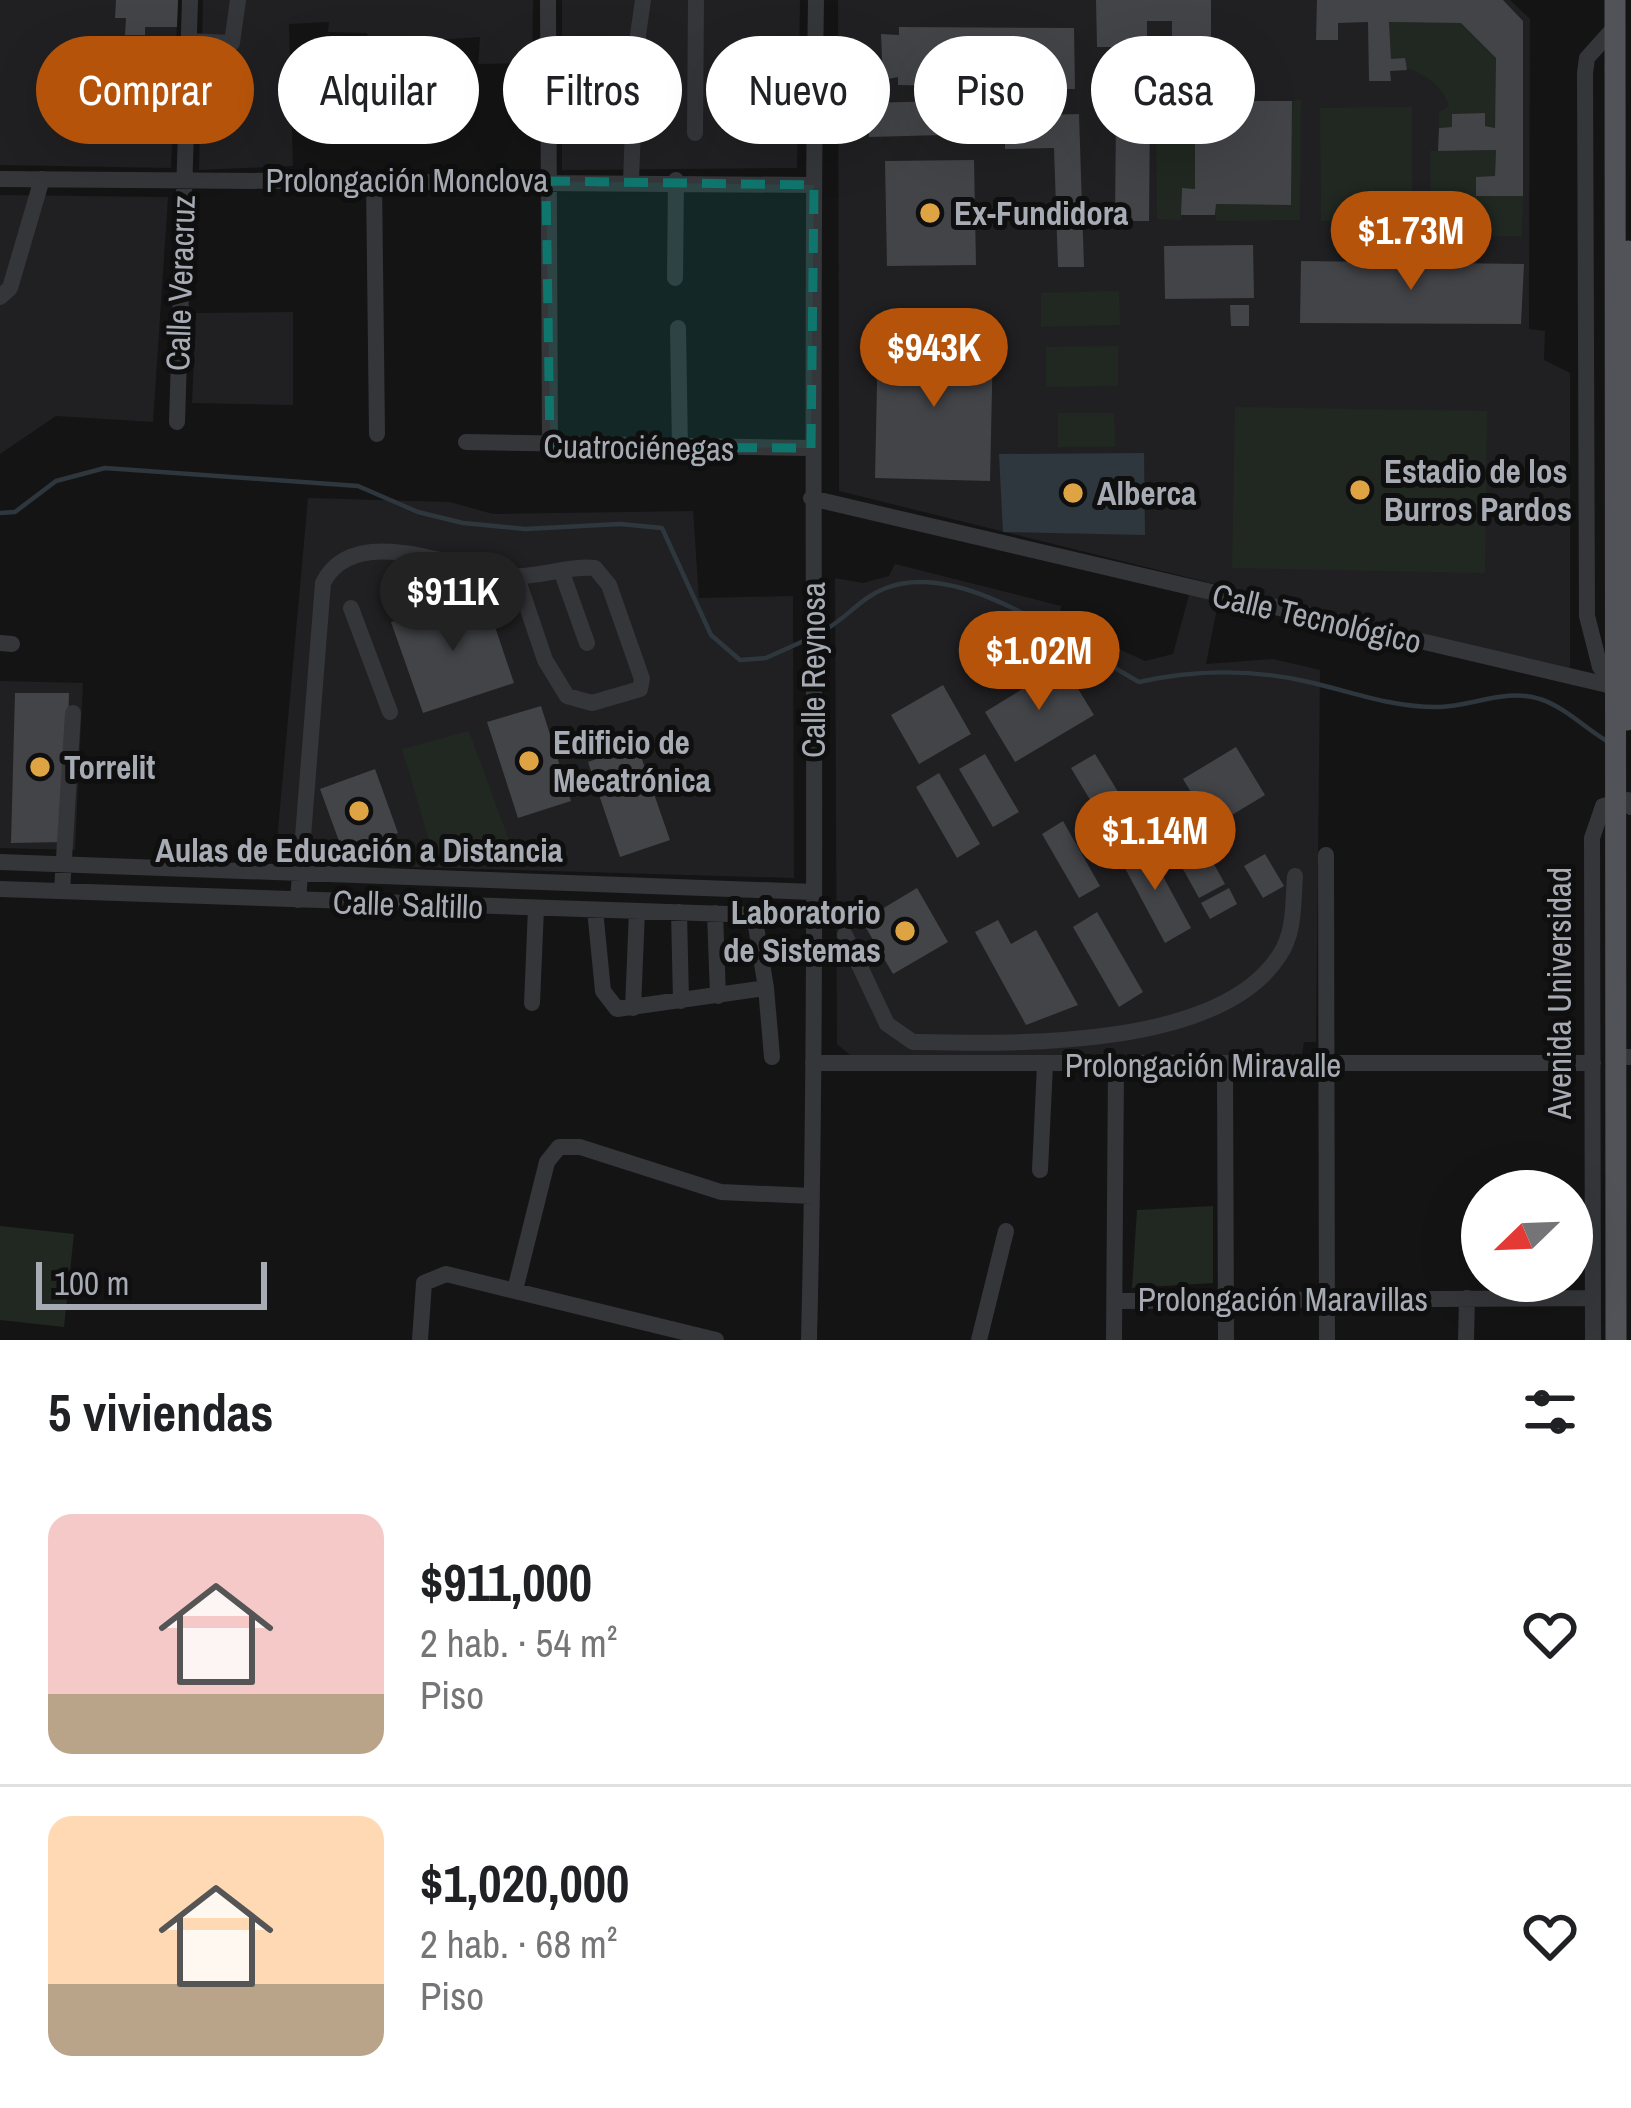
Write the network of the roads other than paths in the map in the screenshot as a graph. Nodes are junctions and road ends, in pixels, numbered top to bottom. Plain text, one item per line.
1 (190, 0) edge
2 (238, 0) edge
3 (548, 0) edge
4 (643, 0) edge
5 (696, 0) edge
6 (816, 0) edge
7 (1612, 0) edge
8 (1629, 0) edge
9 (1614, 28) junction
10 (188, 36) edge
11 (233, 36) edge
12 (695, 133) dead end
13 (184, 144) edge
14 (0, 179) edge
15 (42, 179) junction
16 (374, 179) junction
17 (183, 180) junction
18 (676, 180) junction
19 (546, 181) junction
20 (631, 181) junction
21 (814, 185) junction
22 (1624, 191) edge
23 (675, 278) dead end
24 (0, 297) edge
25 (678, 328) dead end
26 (1584, 342) junction
27 (1613, 345) junction
28 (177, 422) dead end
29 (377, 434) dead end
30 (466, 442) dead end
31 (550, 447) junction
32 (811, 448) junction
33 (680, 449) junction
34 (1626, 450) edge
35 (811, 498) junction
36 (561, 570) junction
37 (517, 577) junction
38 (351, 608) dead end
39 (587, 643) dead end
40 (1612, 682) junction
41 (390, 712) dead end
42 (73, 713) dead end
43 (1622, 721) edge
44 (1624, 803) edge
45 (1326, 855) dead end
46 (0, 862) edge
47 (65, 864) junction
48 (299, 873) junction
49 (1295, 876) dead end
50 (0, 889) edge
51 (62, 891) junction
52 (814, 892) junction
53 (298, 900) junction
54 (536, 908) junction
55 (595, 910) junction
56 (638, 911) junction
57 (679, 912) junction
58 (715, 913) junction
59 (754, 914) junction
60 (815, 916) junction
61 (845, 935) dead end
62 (766, 988) junction
63 (718, 996) junction
64 (681, 1001) junction
65 (532, 1003) dead end
66 (634, 1008) junction
67 (1152, 1028) junction
68 (772, 1057) dead end
69 (1629, 1057) edge
70 (813, 1063) junction
71 (1592, 1064) junction
72 (1045, 1065) junction
73 (1117, 1065) junction
74 (1142, 1065) junction
75 (1326, 1065) junction
76 (1226, 1066) junction
77 (1591, 1131) junction
78 (1625, 1131) edge
79 (1040, 1170) dead end
80 (1591, 1170) edge
81 (812, 1196) junction
82 (1006, 1232) dead end
83 (515, 1290) junction
84 (1227, 1298) junction
85 (1328, 1298) junction
86 (1461, 1298) edge
87 (1117, 1301) junction
88 (1467, 1302) edge
89 (1593, 1302) edge
90 (651, 1332) edge
91 (420, 1340) edge
92 (716, 1340) edge
93 (809, 1340) edge
94 (979, 1340) edge
95 (1114, 1340) edge
96 (1226, 1340) edge
97 (1327, 1340) edge
98 (1466, 1340) edge
99 (1593, 1340) edge
100 (1616, 1340) edge
101 (1628, 1340) edge

1 - 10 street, Calle Veracruz
2 - 11 street
3 - 19 street
4 - 20 street
5 - 12 street
6 - 21 street, Calle Reynosa
7 - 9 main road
8 - 22 main road, Avenida Universidad
9 - 22 main road, Avenida Universidad
9 - 26 street, Avenida Universidad
13 - 17 street, Calle Veracruz
14 - 15 street, Prolongación Monclova
15 - 17 street, Prolongación Monclova
15 - 24 street
16 - 17 street, Prolongación Monclova
16 - 19 street, Prolongación Monclova
16 - 29 street
17 - 28 street, Calle Veracruz
18 - 20 street, Prolongación Monclova
18 - 21 street, Prolongación Monclova
18 - 23 street
19 - 20 street, Prolongación Monclova
19 - 31 street
21 - 32 street, Calle Reynosa
22 - 27 main road, Avenida Universidad
22 - 34 main road, Avenida Universidad
25 - 33 street
26 - 27 street
26 - 40 street, Avenida Universidad
27 - 34 main road, Avenida Universidad
30 - 31 street, Cuatrociénegas
31 - 33 street, Cuatrociénegas
32 - 33 street, Cuatrociénegas
32 - 35 street, Calle Reynosa
34 - 40 main road, Avenida Universidad
34 - 43 main road, Avenida Universidad
35 - 40 street, Calle Tecnológico
35 - 52 street, Calle Reynosa
36 - 37 street
36 - 37 street
36 - 39 street
37 - 48 street
38 - 41 street
40 - 43 main road, Avenida Universidad
42 - 47 street
43 - 44 main road, Avenida Universidad
44 - 69 main road, Avenida Universidad
44 - 71 street, Avenida Universidad
44 - 78 main road, Avenida Universidad
45 - 75 street
46 - 47 street, Calle Saltillo
47 - 48 street, Calle Saltillo
47 - 51 street
48 - 52 street, Calle Saltillo
48 - 53 street
49 - 67 street
50 - 51 street, Calle Saltillo
51 - 53 street, Calle Saltillo
52 - 60 street, Calle Reynosa
53 - 54 street, Calle Saltillo
54 - 55 street, Calle Saltillo
54 - 65 street
55 - 56 street, Calle Saltillo
55 - 66 street
56 - 57 street, Calle Saltillo
56 - 66 street
57 - 58 street, Calle Saltillo
57 - 64 street
58 - 59 street, Calle Saltillo
58 - 63 street
59 - 60 street, Calle Saltillo
59 - 62 street
60 - 70 street, Calle Reynosa
61 - 67 street
62 - 63 street
62 - 68 street
63 - 64 street
64 - 66 street
67 - 74 street
69 - 78 main road, Avenida Universidad
70 - 72 street, Prolongación Miravalle
70 - 81 street, Calle Reynosa
71 - 75 street, Prolongación Miravalle
71 - 77 street, Avenida Universidad
72 - 73 street, Prolongación Miravalle
72 - 79 street
73 - 74 street, Prolongación Miravalle
73 - 87 street
74 - 76 street, Prolongación Miravalle
75 - 76 street, Prolongación Miravalle
75 - 85 street
76 - 84 street
77 - 78 street
77 - 80 street, Avenida Universidad
78 - 100 main road, Avenida Universidad
78 - 101 main road, Avenida Universidad
81 - 83 street
81 - 93 street, Calle Reynosa
82 - 94 street
83 - 90 street
83 - 91 street
84 - 85 street, Prolongación Maravillas
84 - 87 street, Prolongación Maravillas
84 - 96 street
85 - 86 street, Prolongación Maravillas
85 - 97 street
87 - 95 street
88 - 98 street
89 - 99 street, Avenida Universidad
90 - 92 street

